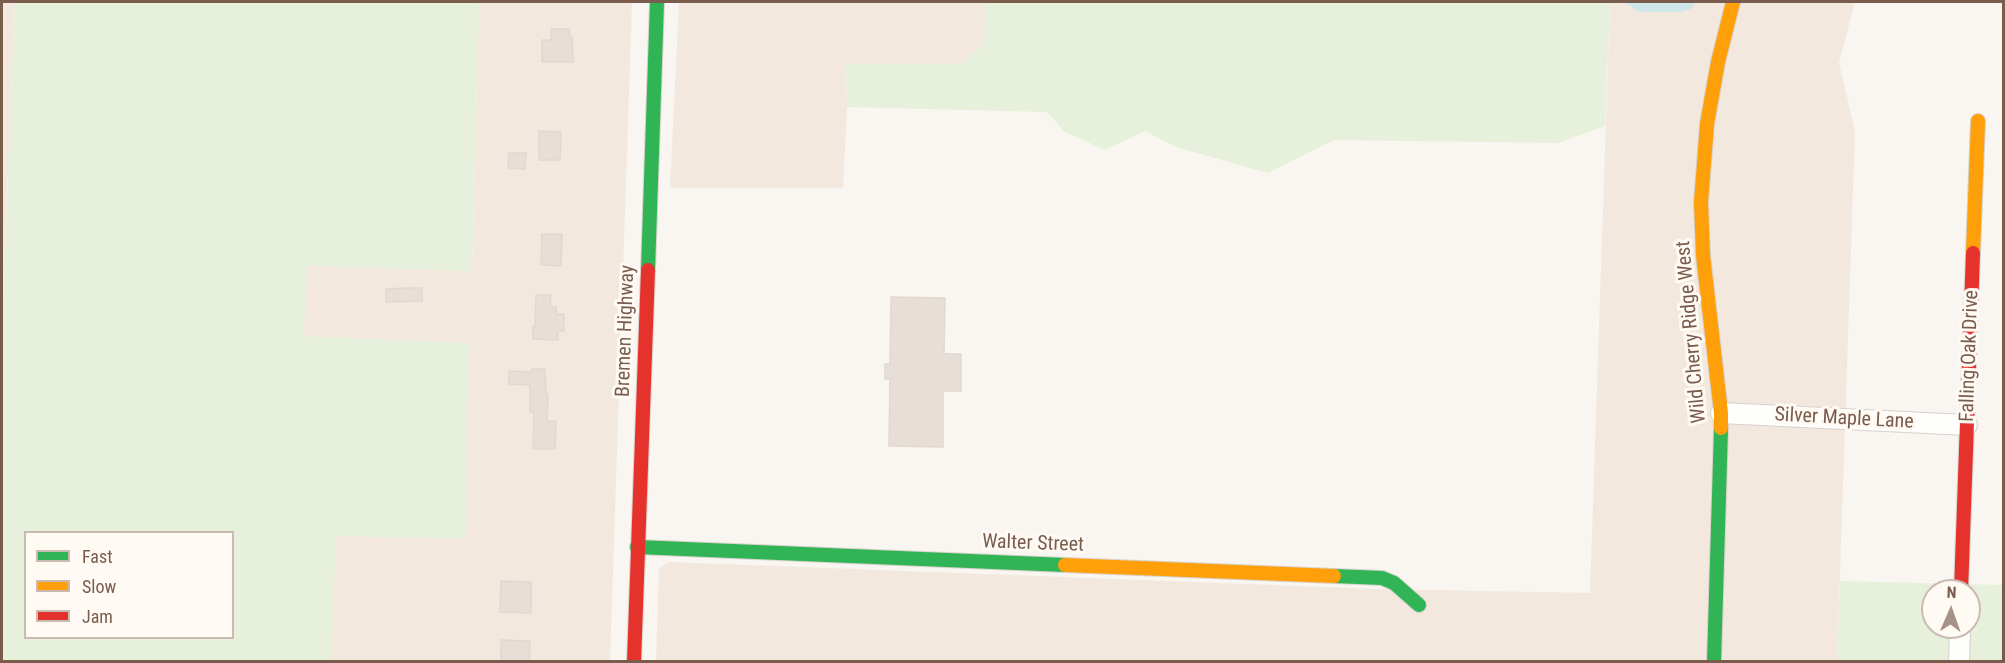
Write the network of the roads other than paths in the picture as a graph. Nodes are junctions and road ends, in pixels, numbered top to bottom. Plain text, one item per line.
1 (657, 2) edge
2 (1733, 2) edge
3 (1978, 121) dead end
4 (1721, 413) junction
5 (1967, 425) junction
6 (637, 547) junction
7 (1961, 579) edge
8 (1419, 605) dead end
9 (1960, 639) edge
10 (634, 662) edge
11 (1714, 662) edge
12 (1959, 662) edge

1 - 6 street, Bremen Highway
2 - 4 street, Wild Cherry Ridge West
3 - 5 street, Falling Oak Drive
4 - 5 street, Silver Maple Lane
4 - 11 street, Wild Cherry Ridge West
5 - 7 street, Falling Oak Drive
6 - 8 street, Walter Street
6 - 10 street, Bremen Highway
9 - 12 street

